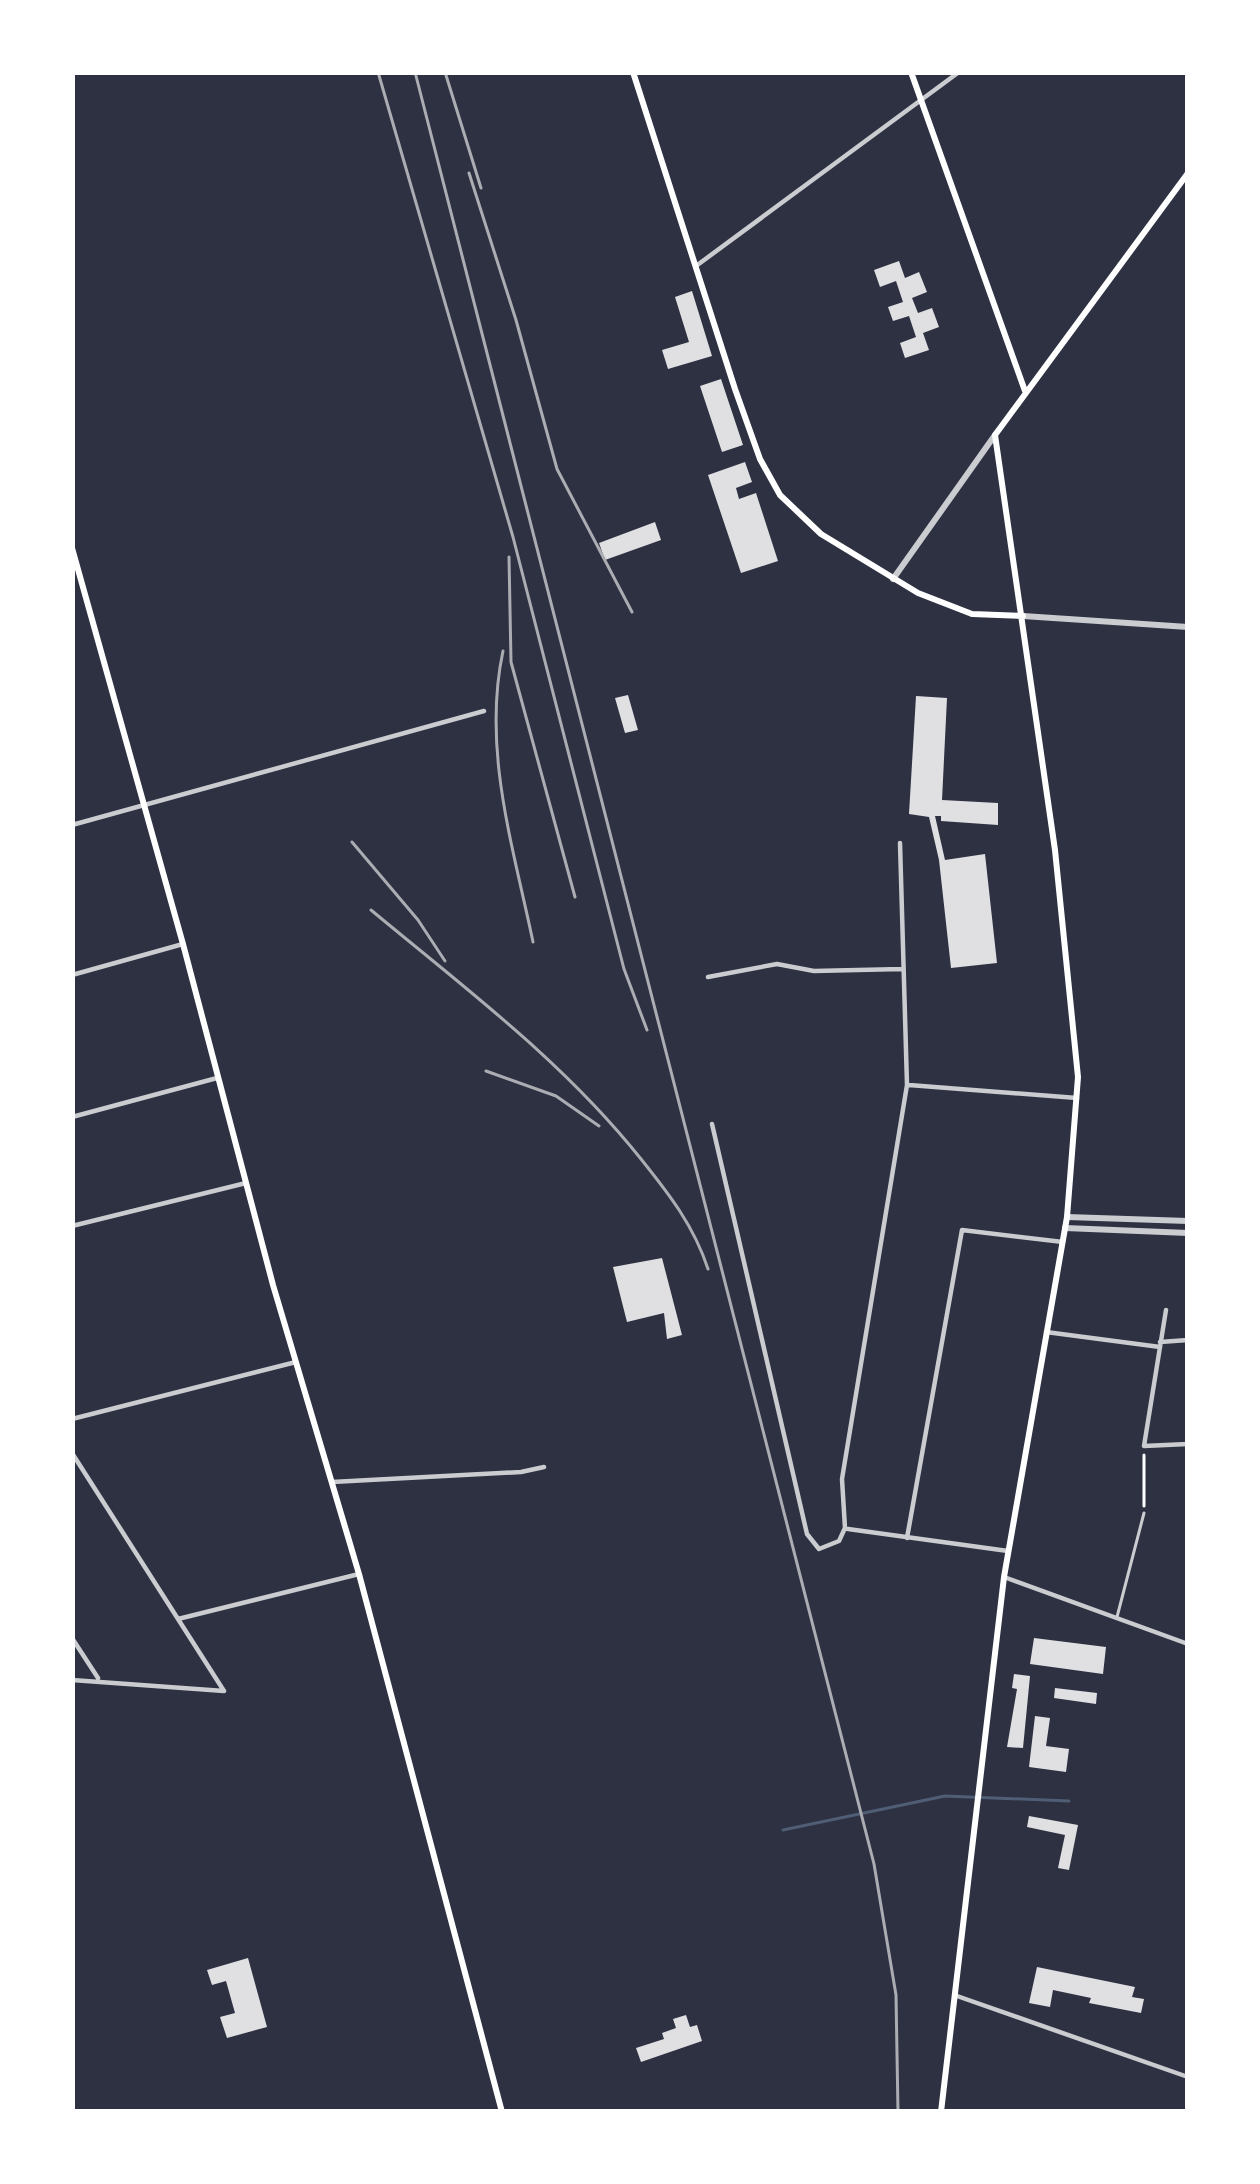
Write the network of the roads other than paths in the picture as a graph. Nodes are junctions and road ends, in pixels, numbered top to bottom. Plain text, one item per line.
1 (633, 72) edge
2 (911, 72) edge
3 (959, 72) edge
4 (921, 100) junction
5 (1188, 173) edge
6 (696, 266) junction
7 (1026, 392) junction
8 (995, 435) junction
9 (72, 548) edge
10 (892, 580) junction
11 (84, 590) junction
12 (72, 593) edge
13 (1022, 616) junction
14 (1188, 627) edge
15 (484, 711) dead end
16 (143, 804) junction
17 (72, 824) edge
18 (900, 843) dead end
19 (183, 944) junction
20 (902, 969) junction
21 (72, 975) edge
22 (708, 977) dead end
23 (218, 1078) junction
24 (907, 1084) junction
25 (1077, 1098) junction
26 (72, 1117) edge
27 (712, 1124) dead end
28 (246, 1183) junction
29 (1067, 1217) junction
30 (1188, 1221) edge
31 (72, 1226) edge
32 (1065, 1228) junction
33 (1188, 1233) edge
34 (1063, 1242) junction
35 (1166, 1310) dead end
36 (1046, 1333) junction
37 (1188, 1340) edge
38 (1160, 1344) junction
39 (296, 1362) junction
40 (72, 1419) edge
41 (1188, 1444) edge
42 (72, 1453) edge
43 (544, 1467) dead end
44 (332, 1482) junction
45 (1144, 1513) road end
46 (845, 1528) junction
47 (907, 1538) junction
48 (1008, 1552) junction
49 (358, 1574) junction
50 (1004, 1577) junction
51 (178, 1618) junction
52 (1117, 1618) junction
53 (72, 1638) edge
54 (1188, 1644) edge
55 (72, 1680) edge
56 (100, 1680) junction
57 (957, 1996) junction
58 (1188, 2077) edge
59 (502, 2112) edge
60 (941, 2112) edge

1 - 6 main road
2 - 4 main road
3 - 4 street
4 - 6 street
4 - 7 main road
5 - 7 main road
6 - 10 main road
7 - 8 main road
8 - 10 street
8 - 13 main road
9 - 11 main road
10 - 13 main road
11 - 12 street
11 - 16 main road
13 - 14 street
13 - 25 main road
15 - 16 street
16 - 17 street
16 - 19 main road
18 - 20 street
19 - 21 street
19 - 23 main road
20 - 22 street
20 - 24 street
23 - 26 street
23 - 28 main road
24 - 25 street
24 - 46 street
25 - 29 main road
27 - 46 street
28 - 31 street
28 - 39 main road
29 - 30 street
29 - 32 main road
32 - 33 street
32 - 34 main road
34 - 36 main road
34 - 47 street
35 - 38 street
36 - 38 street
36 - 48 main road
37 - 38 street
38 - 41 street
39 - 40 street
39 - 44 main road
42 - 51 street
43 - 44 street
44 - 49 main road
45 - 52 lane
46 - 47 street
47 - 48 street
48 - 50 main road
49 - 51 street
49 - 59 main road
50 - 52 street
50 - 57 main road
51 - 56 street
52 - 54 street
53 - 56 street
55 - 56 street
57 - 58 street
57 - 60 main road

